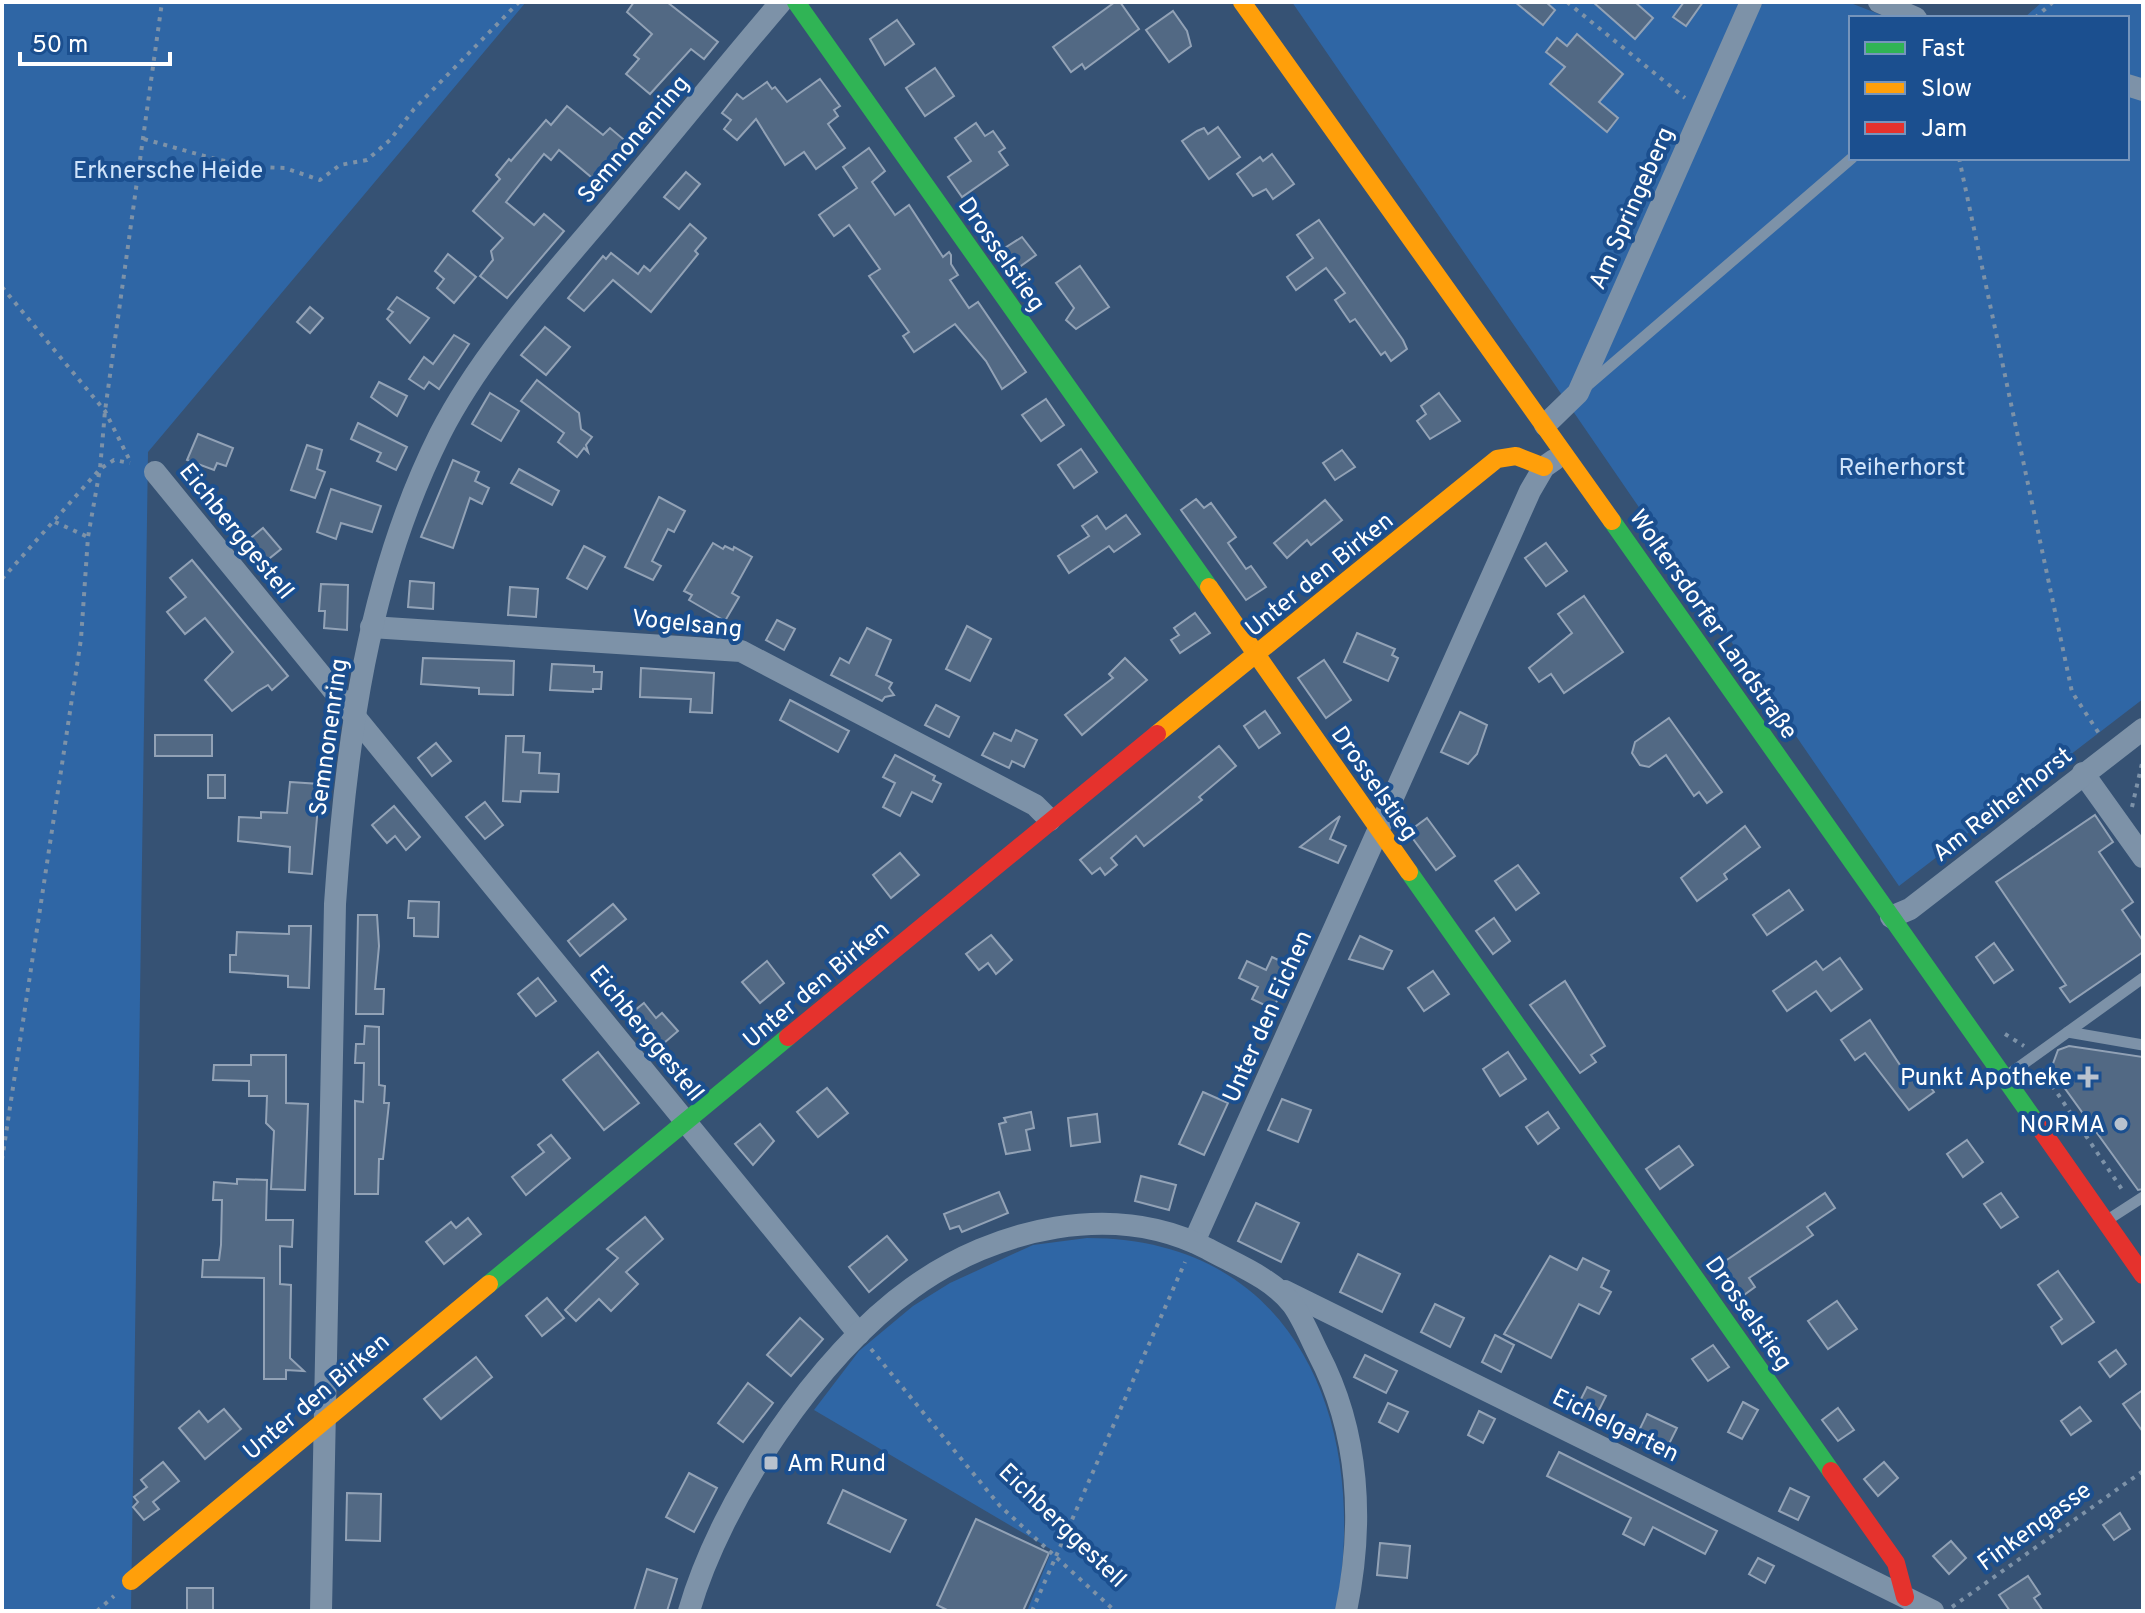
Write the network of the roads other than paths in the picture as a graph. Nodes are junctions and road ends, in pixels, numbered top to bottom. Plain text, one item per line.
1 (781, 2) edge
2 (796, 2) edge
3 (1242, 2) edge
4 (1751, 2) edge
5 (1879, 2) edge
6 (1911, 16) edge
7 (1850, 160) edge
8 (1578, 393) junction
9 (1545, 425) junction
10 (1564, 453) junction
11 (1544, 467) junction
12 (155, 472) road end
13 (371, 627) junction
14 (1256, 657) junction
15 (355, 717) junction
16 (2143, 729) edge
17 (2083, 773) junction
18 (1050, 820) junction
19 (1379, 830) junction
20 (2143, 857) edge
21 (1891, 917) junction
22 (2143, 978) edge
23 (2068, 1032) junction
24 (2143, 1045) edge
25 (2004, 1078) junction
26 (688, 1123) junction
27 (2143, 1197) edge
28 (2105, 1222) junction
29 (1194, 1242) junction
30 (2143, 1275) edge
31 (1275, 1286) junction
32 (859, 1334) junction
33 (323, 1420) junction
34 (131, 1581) dead end
35 (1905, 1597) junction
36 (321, 1611) edge
37 (689, 1611) edge
38 (1346, 1611) edge
39 (1933, 1611) edge

1 - 13 street, Semnonenring
2 - 14 street, Drosselstieg
3 - 9 street, Woltersdorfer Landstraße
4 - 8 street, Am Springeberg
5 - 6 street
7 - 8 lane
8 - 9 street, Am Springeberg
9 - 10 street, Woltersdorfer Landstraße
10 - 11 street
10 - 21 street, Woltersdorfer Landstraße
11 - 14 street, Unter den Birken
11 - 19 street, Unter den Eichen
12 - 15 street, Eichberggestell
13 - 15 street, Semnonenring
13 - 18 street, Vogelsang
14 - 18 street, Unter den Birken
14 - 19 street, Drosselstieg
15 - 26 street, Eichberggestell
15 - 33 street, Semnonenring
16 - 17 street, Am Reiherhorst
17 - 20 street
17 - 21 street, Am Reiherhorst
18 - 26 street, Unter den Birken
19 - 29 street, Unter den Eichen
19 - 35 street, Drosselstieg
21 - 25 street, Woltersdorfer Landstraße
22 - 23 lane
23 - 24 lane
23 - 25 lane
25 - 28 street, Woltersdorfer Landstraße
26 - 32 street, Eichberggestell
26 - 33 street, Unter den Birken
27 - 28 lane
28 - 30 street, Woltersdorfer Landstraße
29 - 31 street
29 - 32 street
31 - 35 street, Eichelgarten
31 - 38 street
32 - 37 street
33 - 34 street, Unter den Birken
33 - 36 street, Semnonenring
35 - 39 street, Eichelgarten

